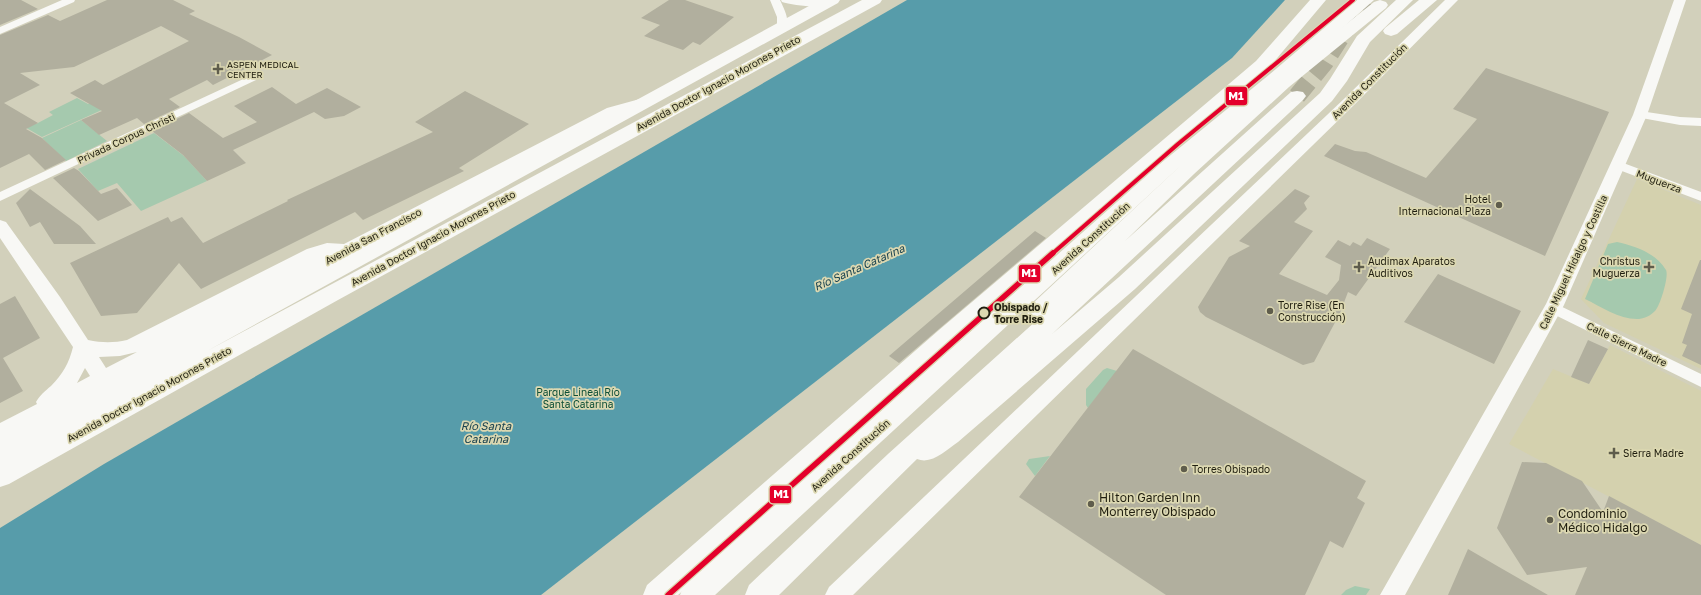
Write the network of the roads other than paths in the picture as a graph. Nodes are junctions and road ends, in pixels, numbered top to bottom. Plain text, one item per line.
1 (70, 0) edge
2 (775, 0) edge
3 (786, 0) edge
4 (1318, 0) edge
5 (1366, 0) edge
6 (1385, 0) edge
7 (1405, 0) edge
8 (1430, 0) edge
9 (1452, 0) edge
10 (1680, 0) edge
11 (829, 1) edge
12 (871, 1) edge
13 (782, 26) junction
14 (0, 31) edge
15 (1350, 62) junction
16 (252, 78) dead end
17 (1297, 96) tunnel mouth
18 (648, 101) junction
19 (1640, 114) junction
20 (1701, 122) edge
21 (1618, 165) junction
22 (0, 197) edge
23 (1701, 197) edge
24 (0, 226) edge
25 (347, 250) junction
26 (1554, 308) junction
27 (84, 346) junction
28 (1006, 361) junction
29 (102, 379) junction
30 (1701, 381) edge
31 (30, 417) junction
32 (0, 433) edge
33 (0, 452) edge
34 (897, 462) junction
35 (0, 466) edge
36 (0, 476) edge
37 (795, 561) junction
38 (657, 595) edge
39 (694, 595) edge
40 (759, 595) edge
41 (780, 595) edge
42 (837, 595) edge
43 (1392, 595) edge

1 - 14 street
2 - 13 street
3 - 11 street
4 - 38 main road, Avenida Constitución
5 - 39 main road, Avenida Constitución
6 - 28 main road
7 - 15 main road
8 - 15 main road
9 - 42 street, Avenida Constitución
10 - 19 street, Calle Miguel Hidalgo y Costilla
11 - 13 main road, Avenida Doctor Ignacio Morones Prieto
12 - 36 main road, Avenida Doctor Ignacio Morones Prieto
13 - 18 main road, Avenida Doctor Ignacio Morones Prieto
15 - 34 main road
16 - 22 street, Privada Corpus Christi
17 - 28 main road
18 - 25 street, Avenida San Francisco
18 - 33 main road, Avenida Doctor Ignacio Morones Prieto
19 - 20 street
19 - 21 street, Calle Miguel Hidalgo y Costilla
21 - 23 street, Muguerza
21 - 26 street, Calle Miguel Hidalgo y Costilla
24 - 27 street
25 - 27 street
25 - 29 street, Avenida San Francisco
26 - 30 street, Calle Sierra Madre
26 - 43 street, Calle Miguel Hidalgo y Costilla
27 - 29 street
27 - 31 street
28 - 34 main road
29 - 31 street
29 - 35 main road
31 - 32 street
34 - 37 main road
37 - 40 main road
37 - 41 main road

